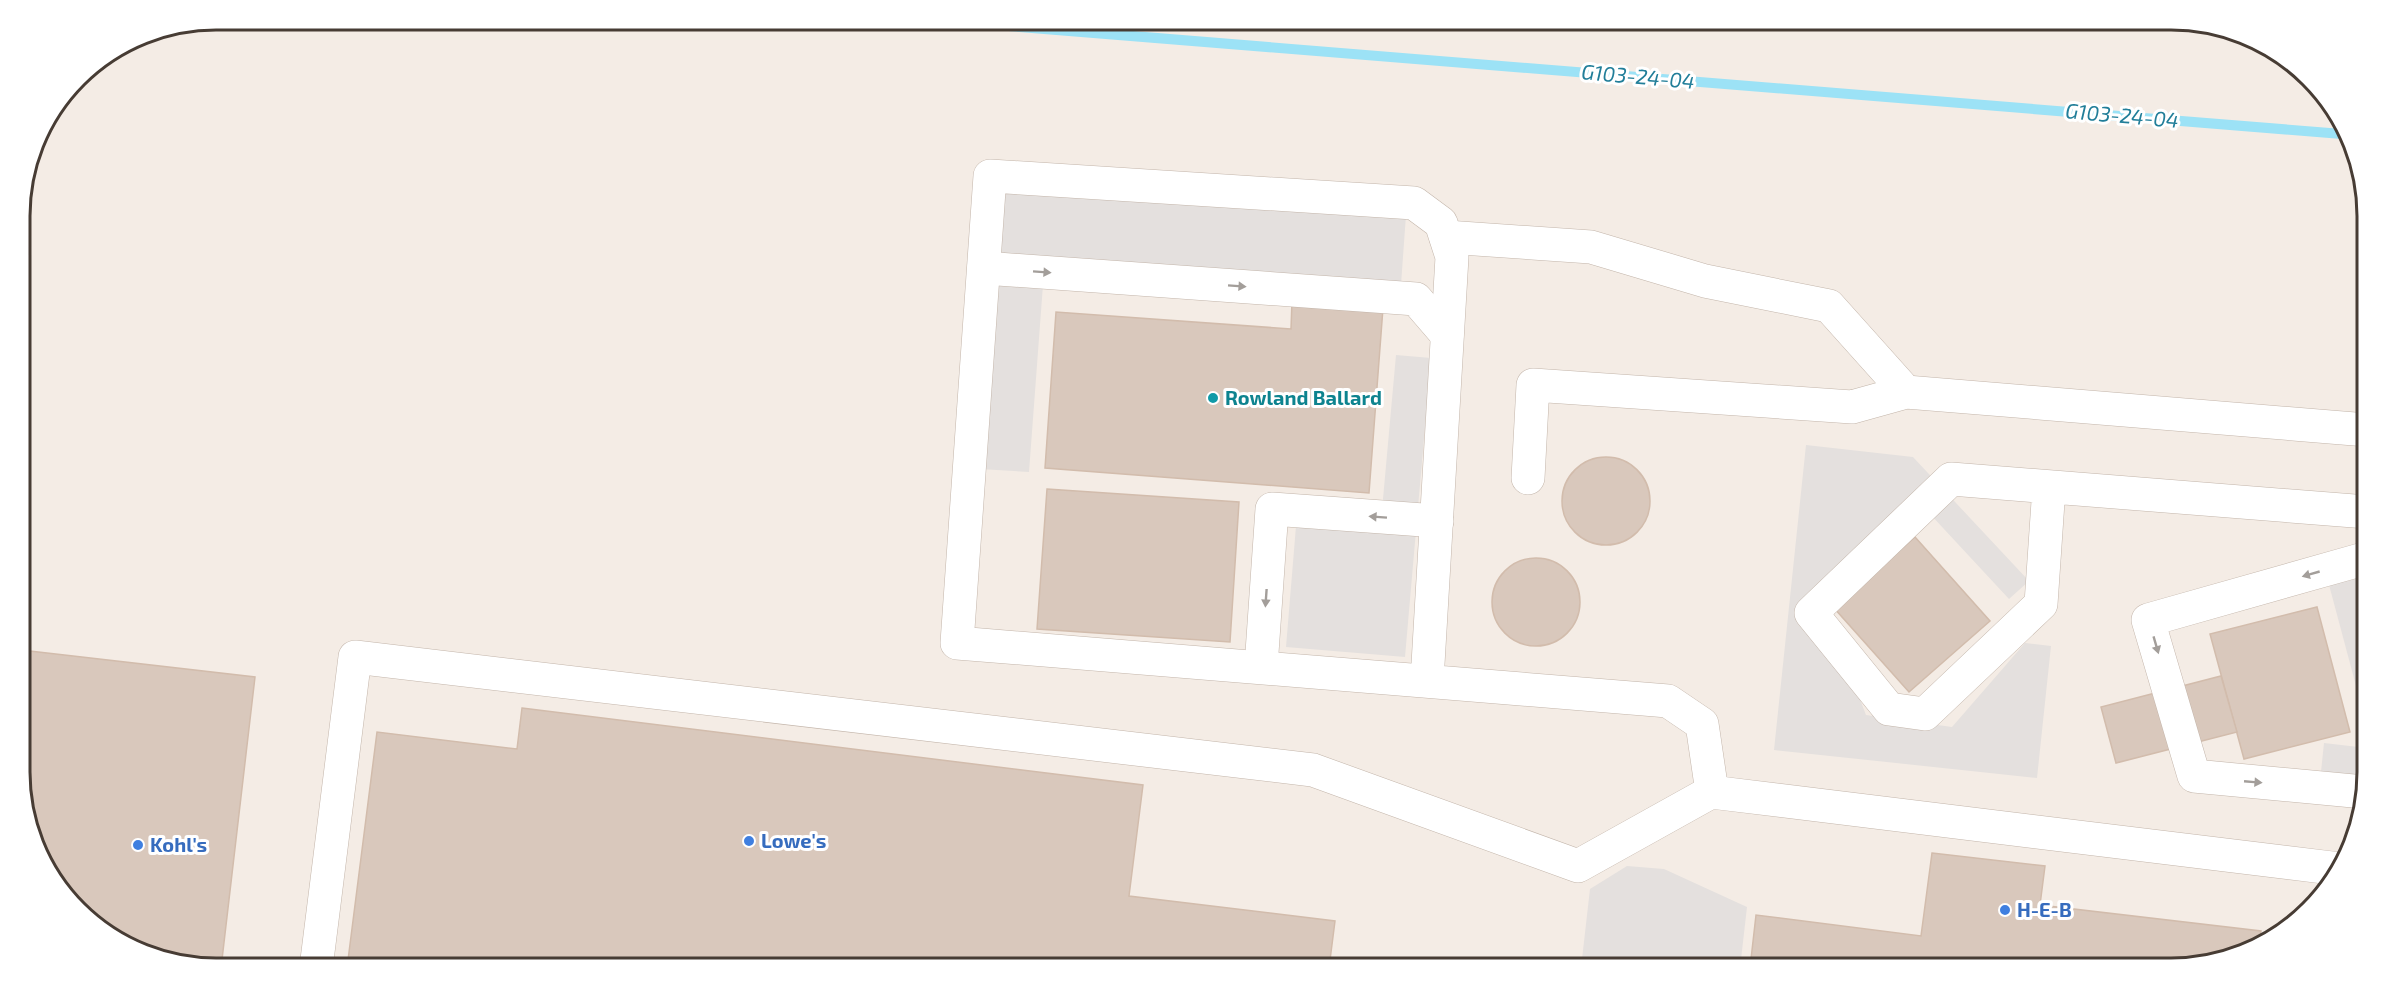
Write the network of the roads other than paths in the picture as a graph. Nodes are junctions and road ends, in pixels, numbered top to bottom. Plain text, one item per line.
1 (1446, 237) junction
2 (984, 268) junction
3 (1447, 335) junction
4 (1906, 392) junction
5 (2357, 429) edge
6 (1528, 478) dead end
7 (2049, 487) junction
8 (2357, 511) edge
9 (1437, 521) junction
10 (2357, 561) edge
11 (1262, 667) junction
12 (1427, 681) junction
13 (2356, 791) edge
14 (1712, 792) junction
15 (2330, 868) edge
16 (317, 958) edge

1 - 2 lane
1 - 3 lane
1 - 4 lane
2 -> 3 lane
2 - 11 lane
3 - 9 lane
4 - 5 lane
4 - 6 lane
7 - 7 lane
7 - 8 lane
9 -> 11 lane
9 - 12 lane
10 -> 13 lane
11 - 12 lane
12 - 14 lane
14 - 15 lane
14 - 16 lane

